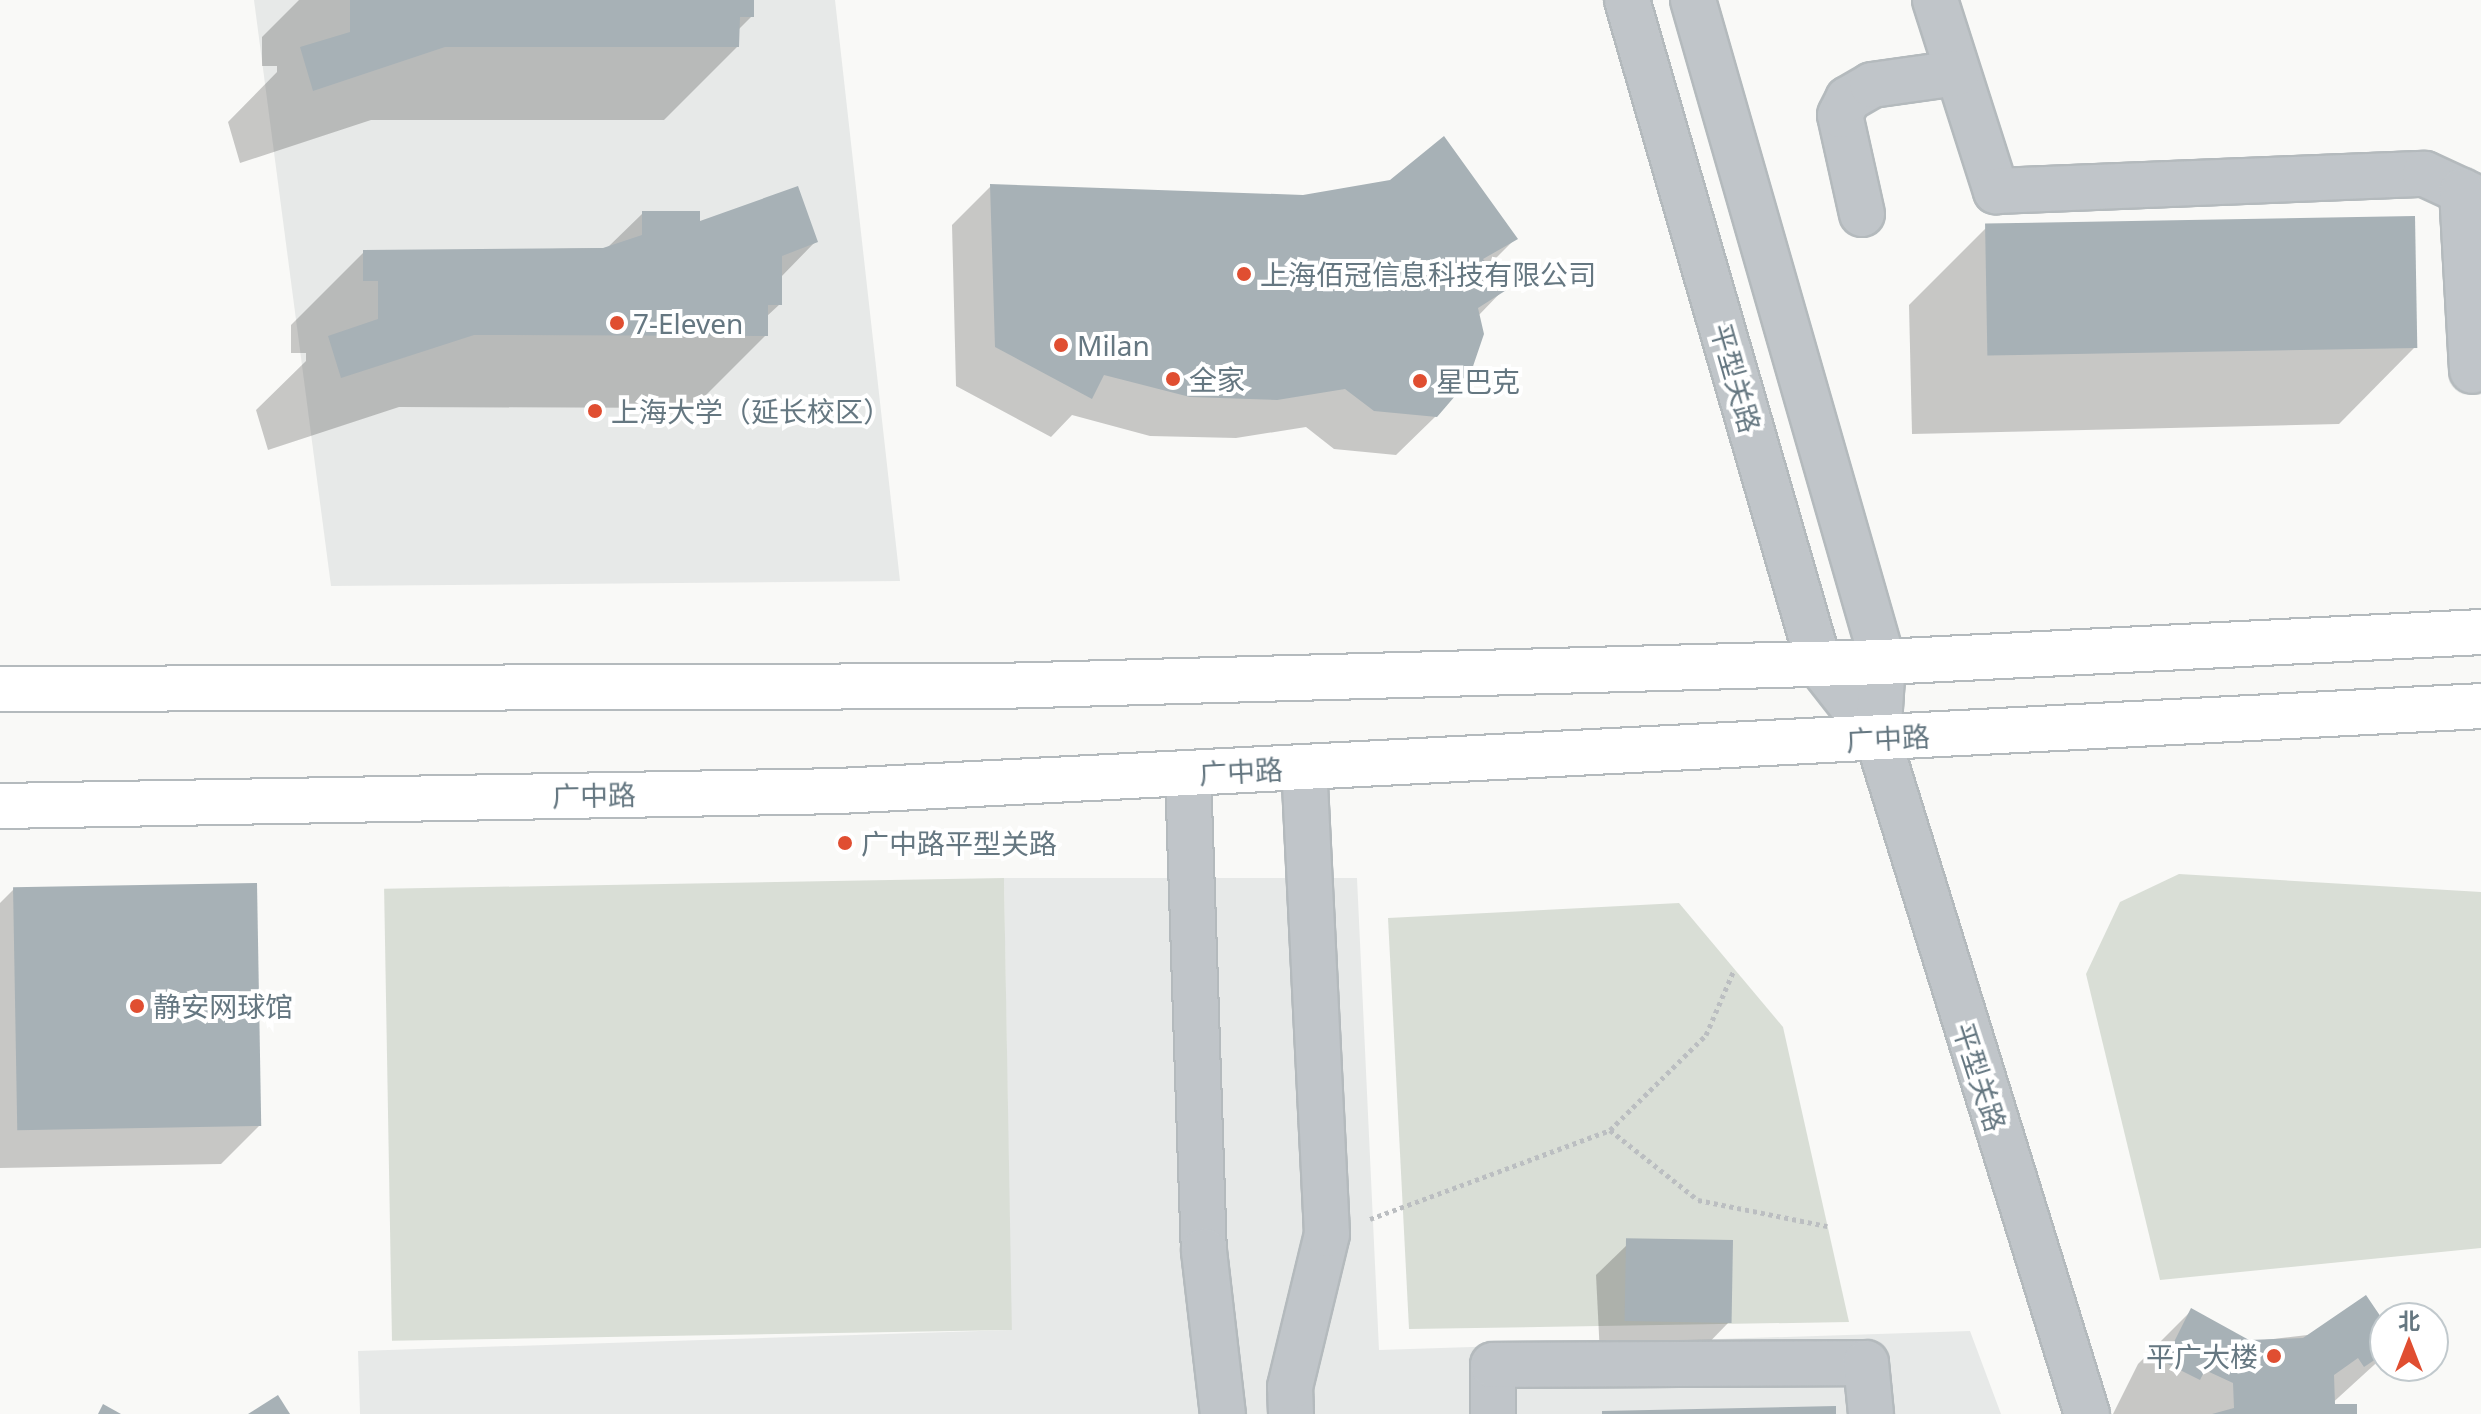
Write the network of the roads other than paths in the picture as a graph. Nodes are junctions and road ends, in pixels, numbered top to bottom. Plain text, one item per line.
1 (1627, 0) edge
2 (1693, 0) edge
3 (1935, 0) edge
4 (1957, 73) junction
5 (2472, 195) edge
6 (1862, 214) dead end
7 (2472, 371) dead end
8 (2481, 632) edge
9 (1883, 662) junction
10 (1819, 664) junction
11 (0, 689) edge
12 (2481, 706) edge
13 (1878, 739) junction
14 (1304, 768) junction
15 (1188, 773) junction
16 (0, 806) edge
17 (1223, 1414) edge
18 (1291, 1414) edge
19 (1493, 1414) edge
20 (1871, 1414) edge
21 (2087, 1414) edge

1 - 10 street, 平型关路
2 - 9 street, 平型关路
3 - 4 street
4 - 5 street
4 - 6 street
5 - 7 street
8 - 9 main road
9 - 10 main road
9 - 13 street, 平型关路
10 - 11 main road
10 - 13 street, 平型关路
12 - 13 main road, 广中路
13 - 14 main road, 广中路
13 - 21 street, 平型关路
14 - 15 main road, 广中路
14 - 18 street
15 - 16 main road, 广中路
15 - 17 street
19 - 20 street

